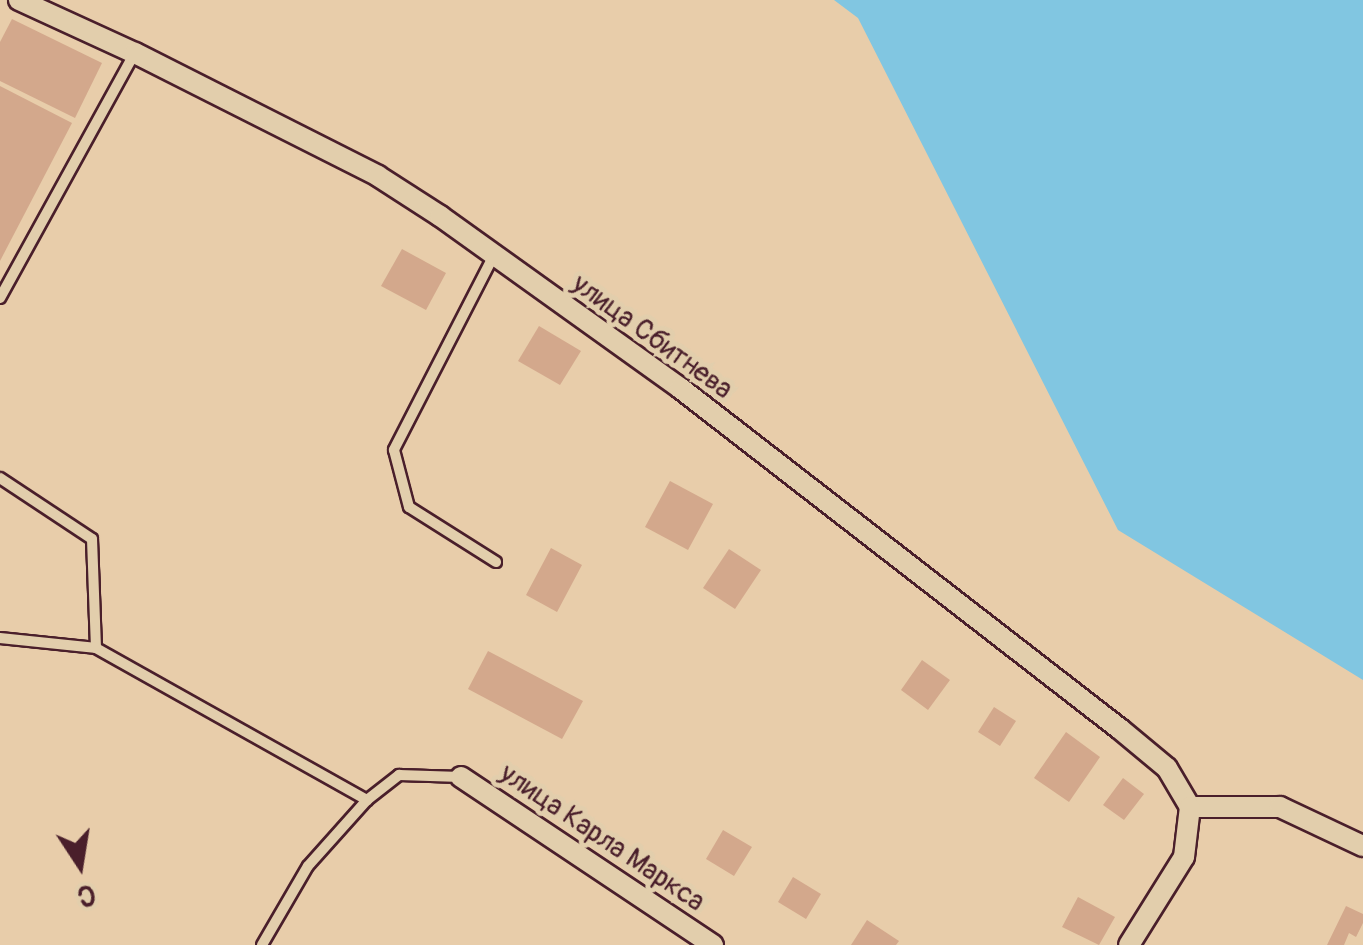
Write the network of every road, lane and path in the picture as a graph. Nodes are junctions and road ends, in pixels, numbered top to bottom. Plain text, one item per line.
1 (19, 0) edge
2 (134, 53) junction
3 (493, 257) junction
4 (0, 298) edge
5 (0, 478) edge
6 (496, 562) dead end
7 (0, 638) edge
8 (96, 648) junction
9 (461, 777) joint
10 (367, 800) junction
11 (1190, 807) junction
12 (1363, 846) edge
13 (262, 945) edge
14 (714, 945) edge
15 (1129, 945) edge

1 - 2 street, улица Сбитнева
2 - 3 street, улица Сбитнева
2 - 4 lane
3 - 6 lane
3 - 11 street, улица Сбитнева
5 - 8 lane
7 - 8 lane
8 - 10 lane
9 - 10 lane
9 - 14 street, улица Карла Маркса
10 - 13 lane
11 - 12 street
11 - 15 street

